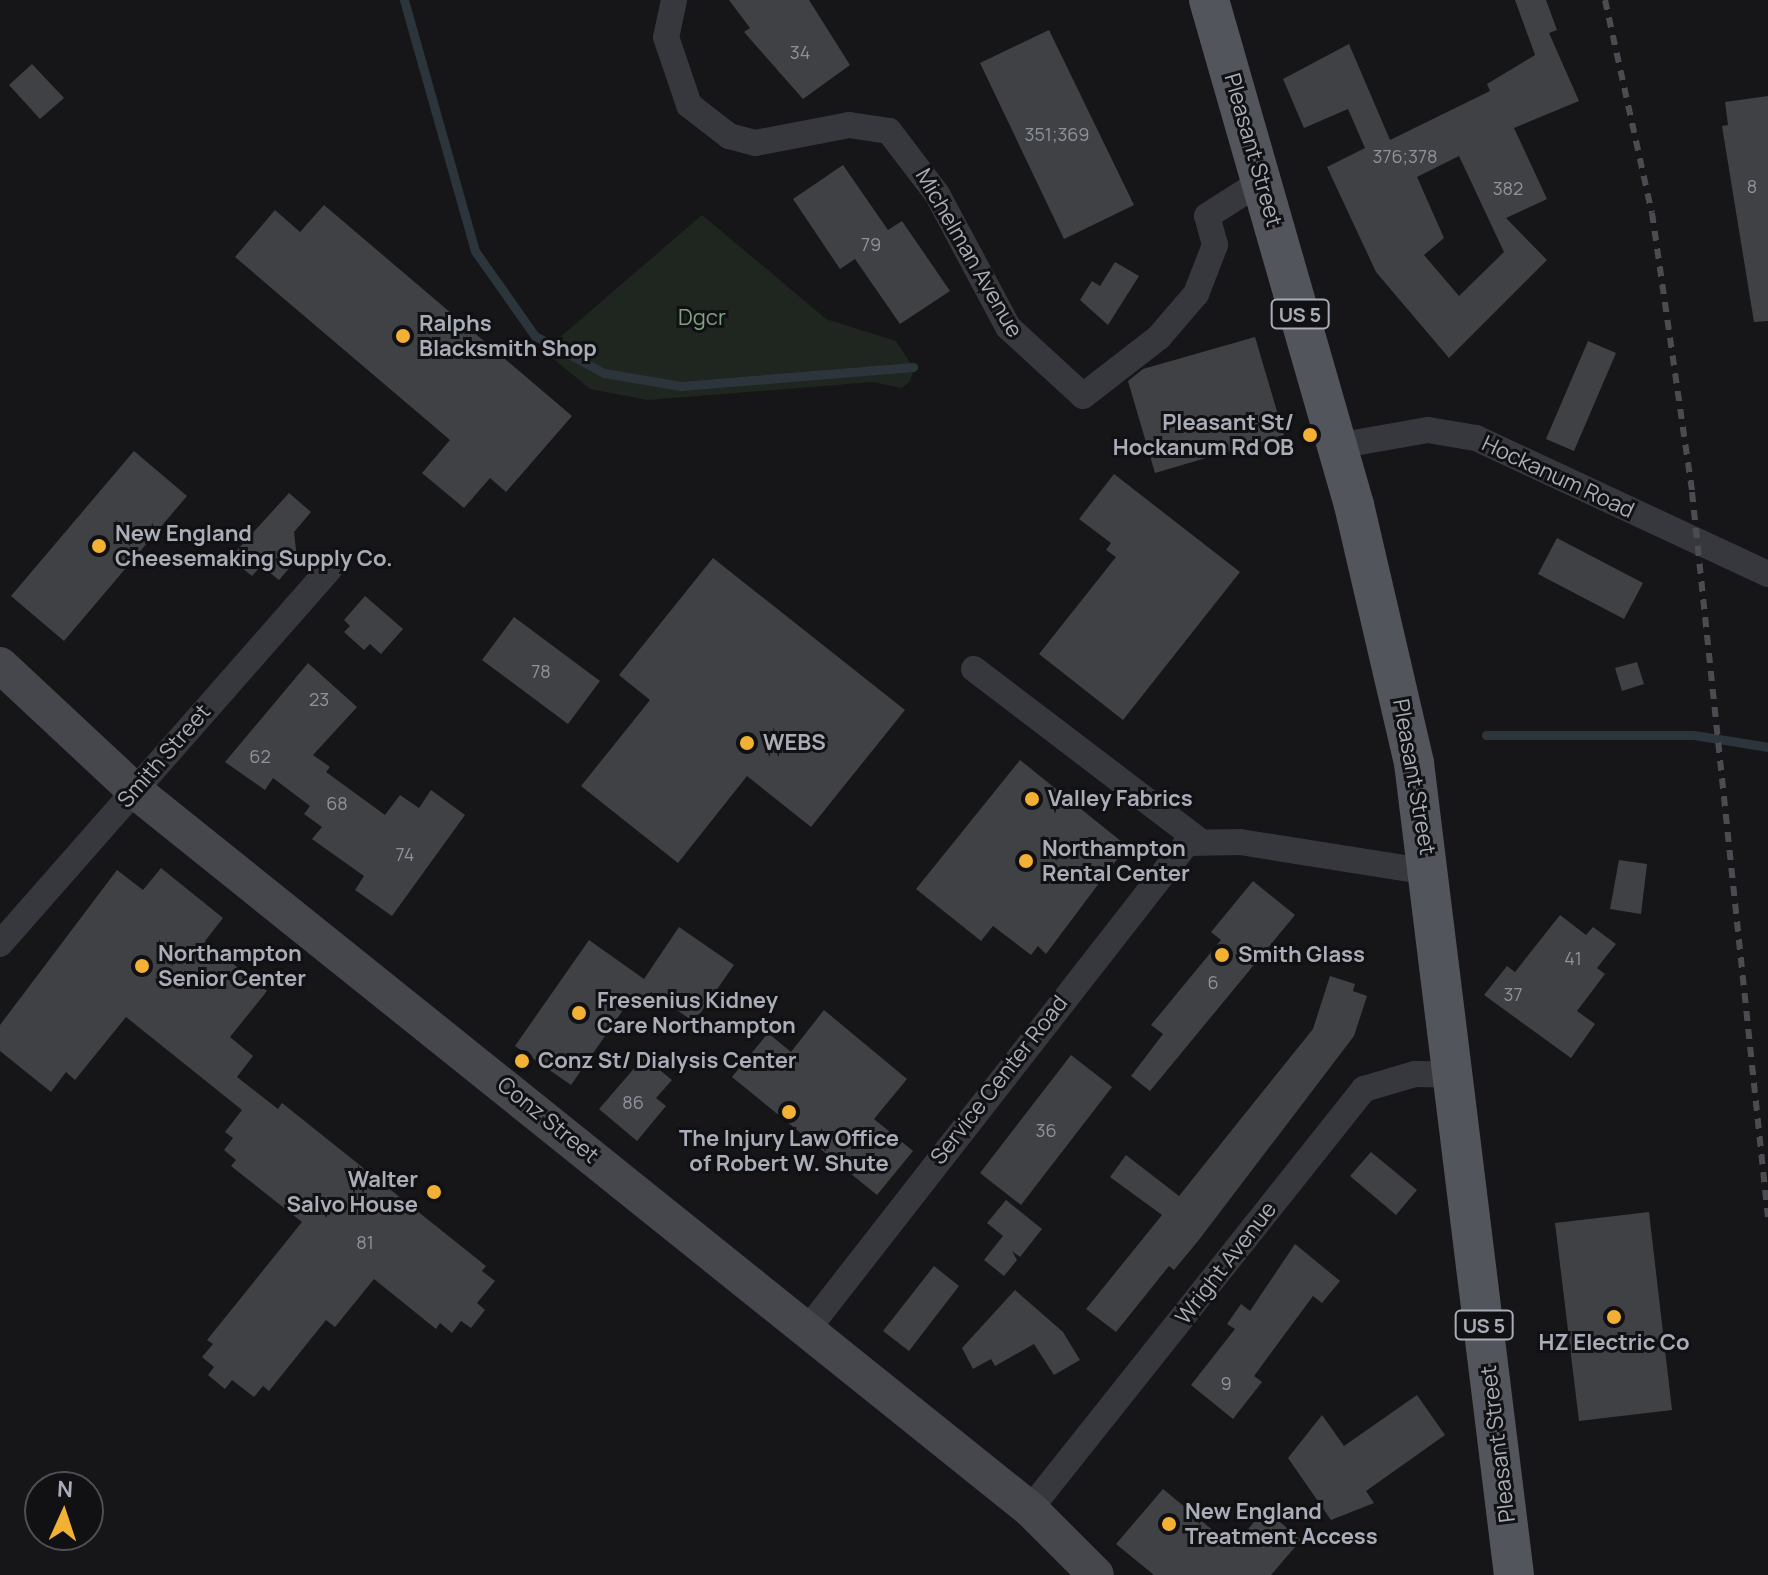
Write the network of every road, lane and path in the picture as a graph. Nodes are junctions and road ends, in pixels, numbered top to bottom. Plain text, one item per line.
1 (674, 0) edge
2 (1209, 0) edge
3 (1262, 181) junction
4 (1337, 446) junction
5 (329, 569) dead end
6 (1768, 574) edge
7 (0, 665) edge
8 (974, 669) dead end
9 (134, 790) junction
10 (1200, 841) junction
11 (1430, 872) junction
12 (0, 944) edge
13 (1454, 1075) junction
14 (807, 1330) junction
15 (1030, 1509) junction
16 (1096, 1575) edge
17 (1514, 1575) edge

1 - 3 street, Michelman Avenue
2 - 3 main road, Pleasant Street / US 5
3 - 4 main road, Pleasant Street / US 5
4 - 6 street, Hockanum Road
4 - 11 main road, Pleasant Street / US 5
5 - 9 street, Smith Street
7 - 9 main road, Conz Street
8 - 10 street
9 - 12 street, Smith Street
9 - 14 main road, Conz Street
10 - 11 street
10 - 14 street, Service Center Road
11 - 13 main road, Pleasant Street / US 5
13 - 15 street, Wright Avenue
13 - 17 main road, Pleasant Street / US 5
14 - 15 main road, Conz Street
15 - 16 main road, Conz Street

